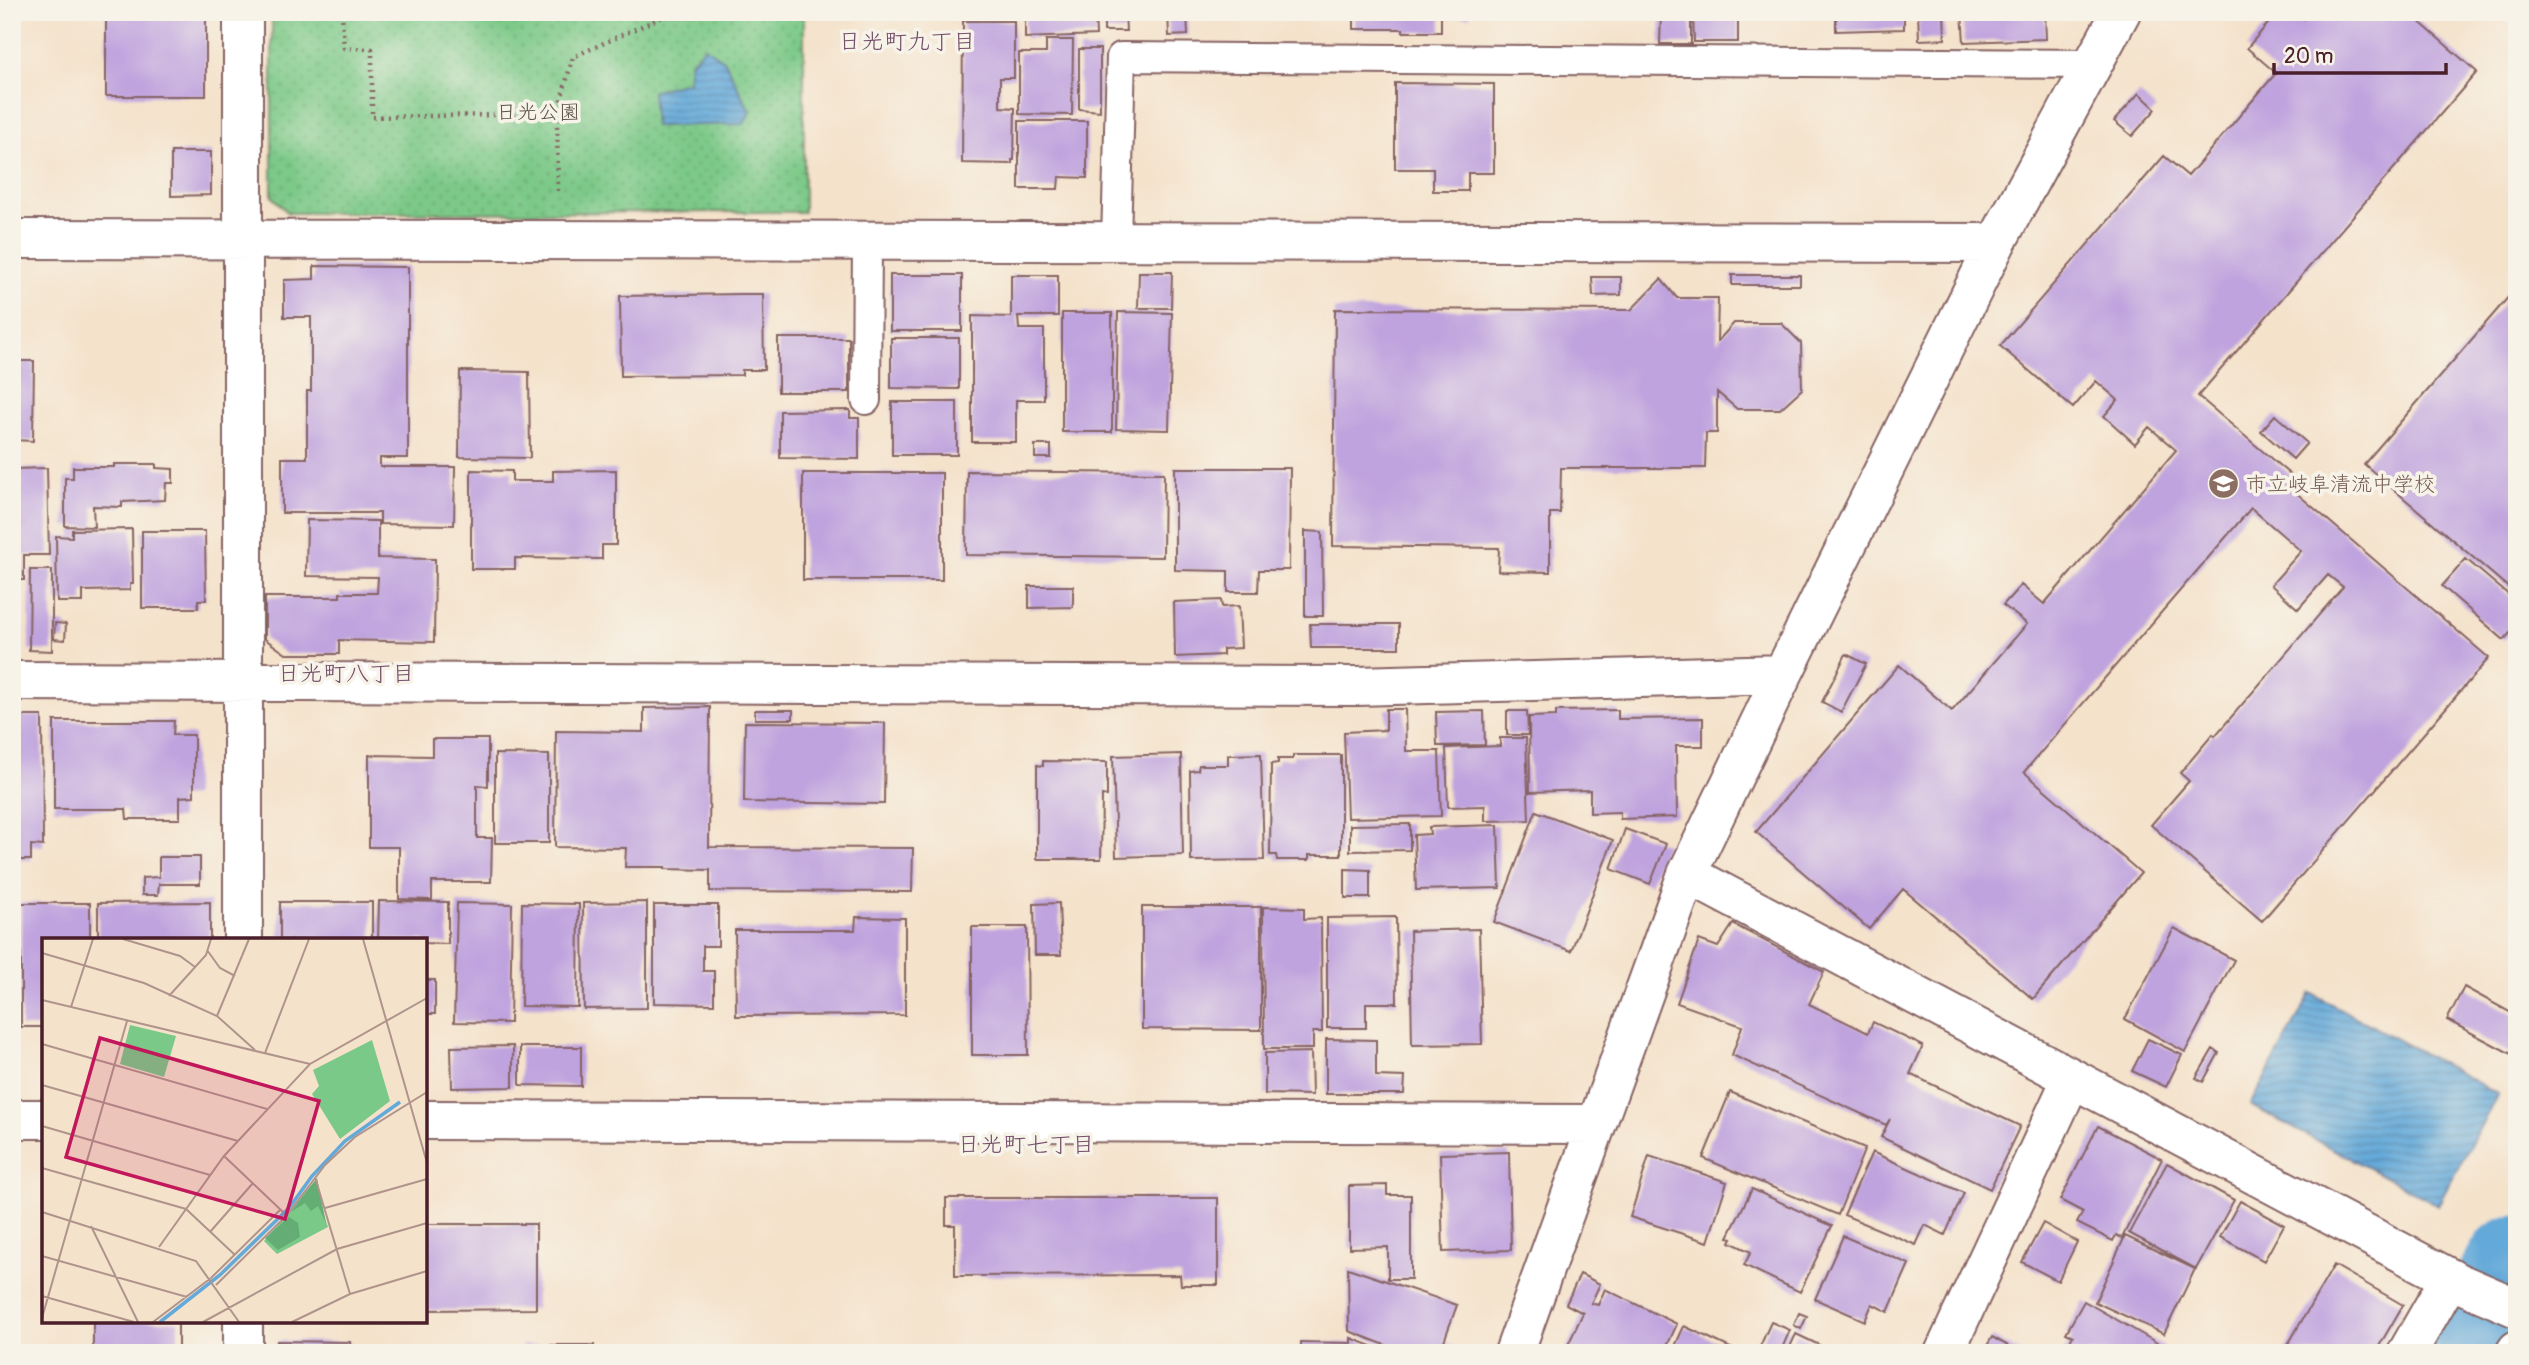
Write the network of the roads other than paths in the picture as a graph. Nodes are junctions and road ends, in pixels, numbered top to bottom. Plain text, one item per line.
1 (243, 12) edge
2 (2121, 12) edge
3 (2093, 64) junction
4 (12, 239) edge
5 (244, 239) junction
6 (867, 241) junction
7 (1116, 241) junction
8 (1996, 243) junction
9 (866, 400) dead end
10 (1783, 674) junction
11 (12, 681) edge
12 (243, 682) junction
13 (1687, 874) junction
14 (243, 938) edge
15 (2072, 1078) junction
16 (12, 1119) edge
17 (42, 1119) edge
18 (427, 1120) edge
19 (1596, 1124) junction
20 (2454, 1280) junction
21 (2517, 1308) edge
22 (243, 1323) edge
23 (243, 1353) edge
24 (1514, 1353) edge
25 (1944, 1353) edge
26 (2407, 1353) edge

1 - 5 street
2 - 3 street
3 - 7 lane
3 - 8 street
4 - 5 street
5 - 6 street
5 - 12 street
6 - 7 street
6 - 9 lane
7 - 8 street
8 - 10 street
10 - 12 street
10 - 13 street
11 - 12 street
12 - 14 street
13 - 15 street
13 - 19 street
15 - 20 street
15 - 25 street
16 - 17 street
18 - 19 street
19 - 24 street
20 - 21 street
20 - 26 street
22 - 23 street

